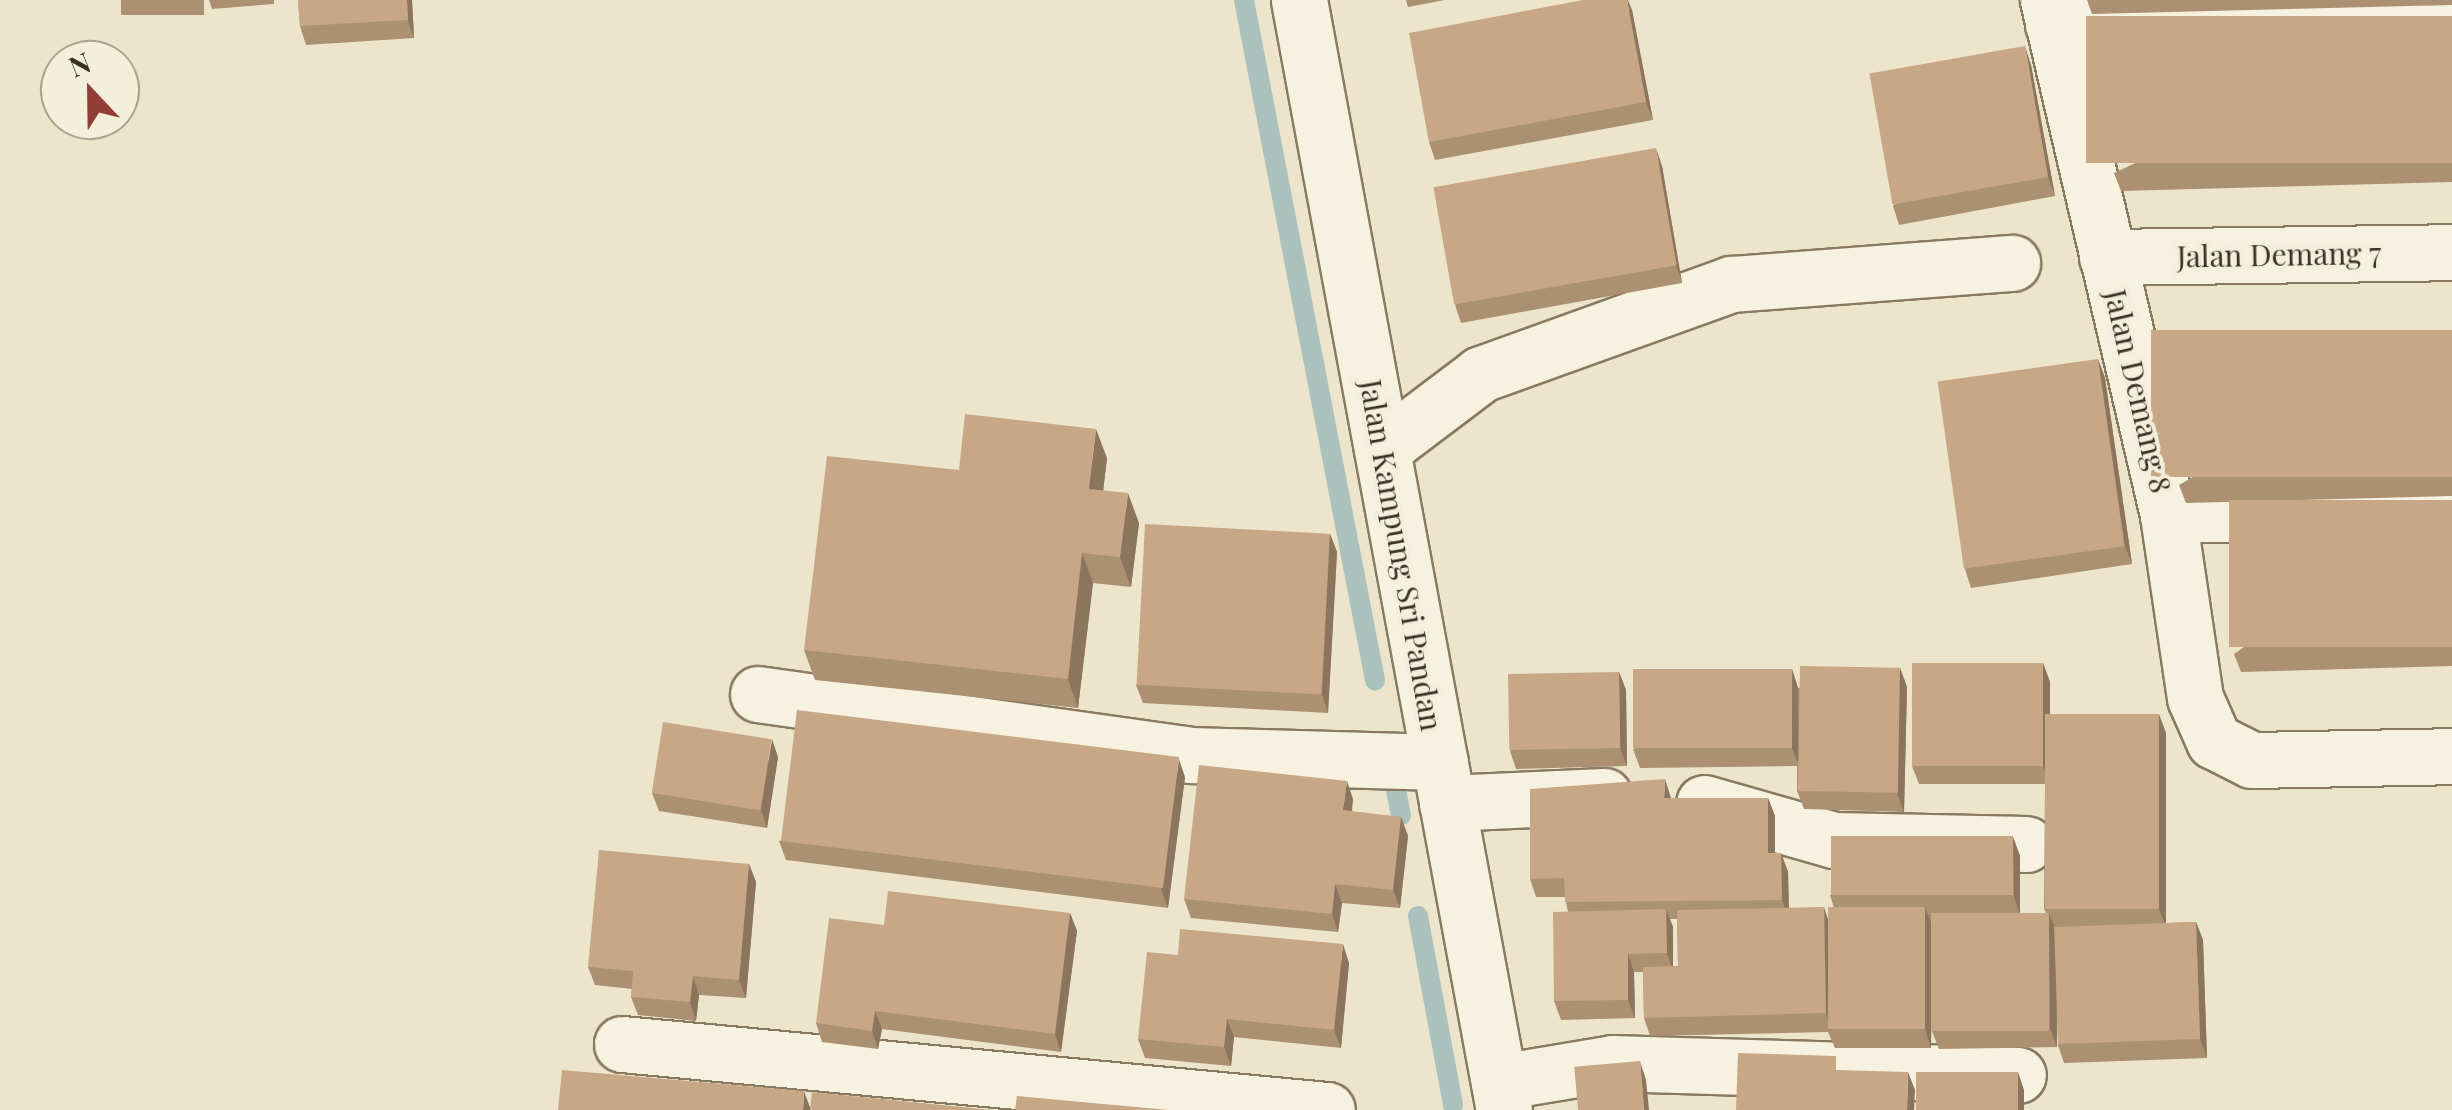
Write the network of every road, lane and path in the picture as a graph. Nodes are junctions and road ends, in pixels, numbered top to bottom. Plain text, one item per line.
1 (1299, 0) edge
2 (2051, 12) edge
3 (2452, 15) edge
4 (2452, 252) edge
5 (2106, 257) junction
6 (2012, 263) dead end
7 (1382, 449) junction
8 (2452, 510) edge
9 (2168, 515) junction
10 (758, 694) dead end
11 (2452, 756) edge
12 (1444, 782) junction
13 (2026, 844) dead end
14 (622, 1044) dead end
15 (2018, 1075) edge
16 (1502, 1096) edge
17 (1327, 1110) edge

1 - 7 street, Jalan Kampung Sri Pandan
2 - 3 street
2 - 5 street, Jalan Demang 8
4 - 5 street, Jalan Demang 7
5 - 9 street, Jalan Demang 8
6 - 7 street
7 - 12 street, Jalan Kampung Sri Pandan
8 - 9 street
9 - 11 street, Jalan Demang 8
10 - 12 street
12 - 13 street
12 - 16 street, Jalan Kampung Sri Pandan
14 - 17 street
15 - 16 street

